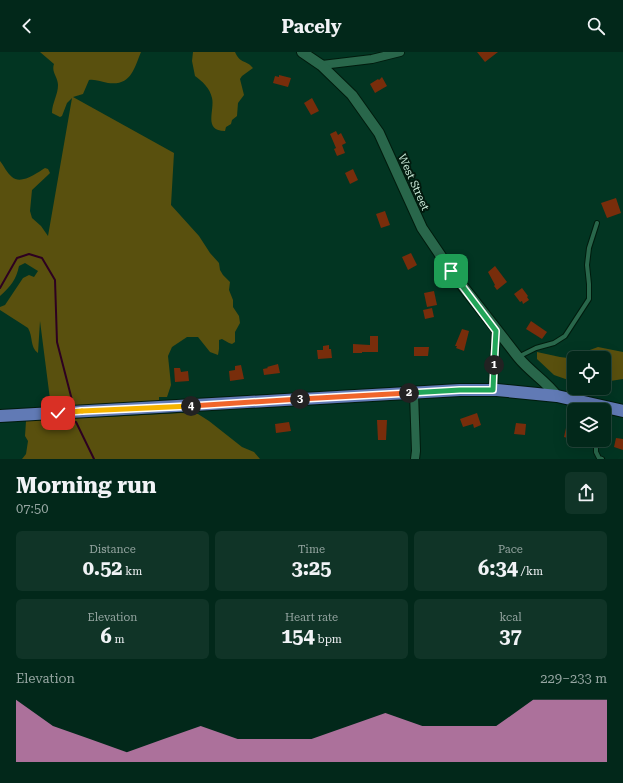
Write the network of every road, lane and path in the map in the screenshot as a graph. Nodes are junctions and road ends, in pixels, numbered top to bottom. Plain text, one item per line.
1 (302, 52) edge
2 (400, 52) edge
3 (322, 65) junction
4 (597, 223) dead end
5 (496, 331) junction
6 (518, 358) junction
7 (493, 390) junction
8 (414, 393) junction
9 (557, 396) junction
10 (583, 403) edge
11 (611, 409) edge
12 (623, 411) edge
13 (0, 416) edge
14 (596, 447) edge
15 (415, 459) edge
16 (602, 459) edge

1 - 3 street, West Street
2 - 3 street
3 - 5 street, West Street
4 - 6 lane
5 - 6 street, West Street
5 - 7 street
6 - 9 street, West Street
7 - 8 main road
7 - 9 main road
8 - 13 main road
8 - 15 street
9 - 10 main road
11 - 12 main road
14 - 16 lane

